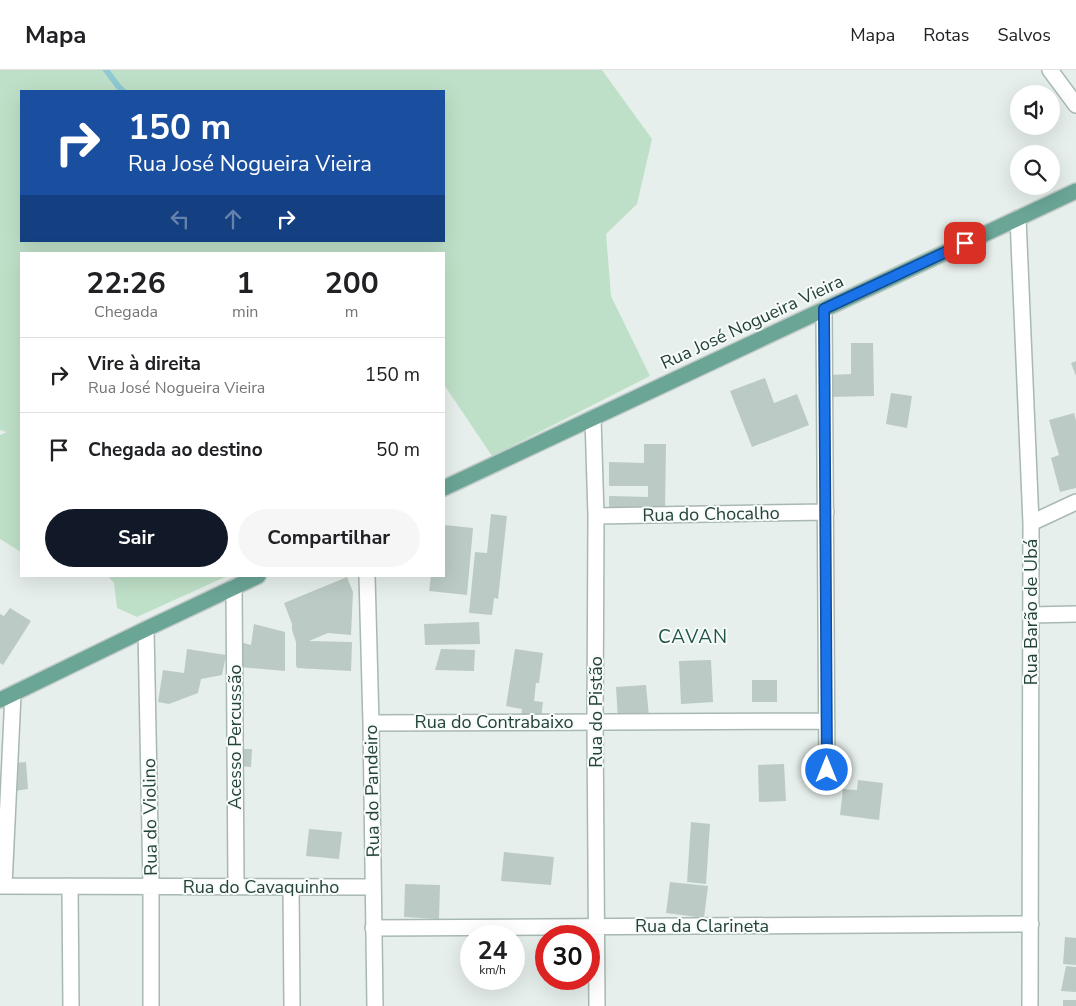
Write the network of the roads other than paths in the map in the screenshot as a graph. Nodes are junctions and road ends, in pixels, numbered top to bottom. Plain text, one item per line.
1 (1050, 70) edge
2 (1076, 105) edge
3 (1076, 191) edge
4 (1018, 218) junction
5 (824, 309) junction
6 (594, 418) junction
7 (445, 488) edge
8 (1076, 502) edge
9 (826, 512) junction
10 (596, 516) junction
11 (1031, 523) junction
12 (256, 577) edge
13 (366, 577) edge
14 (234, 587) junction
15 (1076, 614) edge
16 (1031, 616) junction
17 (146, 629) junction
18 (7, 697) edge
19 (827, 721) junction
20 (595, 722) junction
21 (371, 723) junction
22 (827, 770) dead end
23 (2, 886) edge
24 (70, 886) junction
25 (151, 886) junction
26 (236, 886) junction
27 (291, 887) junction
28 (373, 887) junction
29 (1031, 924) junction
30 (597, 925) edge
31 (535, 927) edge
32 (600, 927) edge
33 (373, 928) junction
34 (597, 990) edge
35 (71, 1006) edge
36 (151, 1006) edge
37 (292, 1006) edge
38 (375, 1006) edge
39 (597, 1006) edge
40 (1030, 1006) edge

1 - 2 street
3 - 4 main road, Rua José Nogueira Vieira
4 - 5 main road, Rua José Nogueira Vieira
4 - 11 street, Rua Barão de Ubá
5 - 6 main road, Rua José Nogueira Vieira
5 - 9 street
6 - 7 main road, Rua José Nogueira Vieira
6 - 10 street, Rua do Pistão
8 - 11 street
9 - 10 street, Rua do Chocalho
9 - 19 street
10 - 20 street, Rua do Pistão
11 - 16 street, Rua Barão de Ubá
12 - 14 main road
13 - 21 street, Rua do Pandeiro
14 - 17 main road
14 - 26 street, Acesso Percussão
15 - 16 street
16 - 29 street, Rua Barão de Ubá
17 - 18 main road
17 - 25 street, Rua do Violino
18 - 23 street
19 - 20 street, Rua do Contrabaixo
19 - 22 street
20 - 21 street, Rua do Contrabaixo
20 - 30 street, Rua do Pistão
21 - 28 street, Rua do Pandeiro
23 - 24 street, Rua do Cavaquinho
24 - 25 street, Rua do Cavaquinho
24 - 35 street
25 - 26 street, Rua do Cavaquinho
25 - 36 street, Rua do Violino
26 - 27 street, Rua do Cavaquinho
27 - 28 street, Rua do Cavaquinho
27 - 37 street
28 - 33 street, Rua do Pandeiro
29 - 32 street, Rua da Clarineta
29 - 40 street, Rua Barão de Ubá
31 - 33 street, Rua da Clarineta
33 - 38 street, Rua do Pandeiro
34 - 39 street, Rua do Pistão

